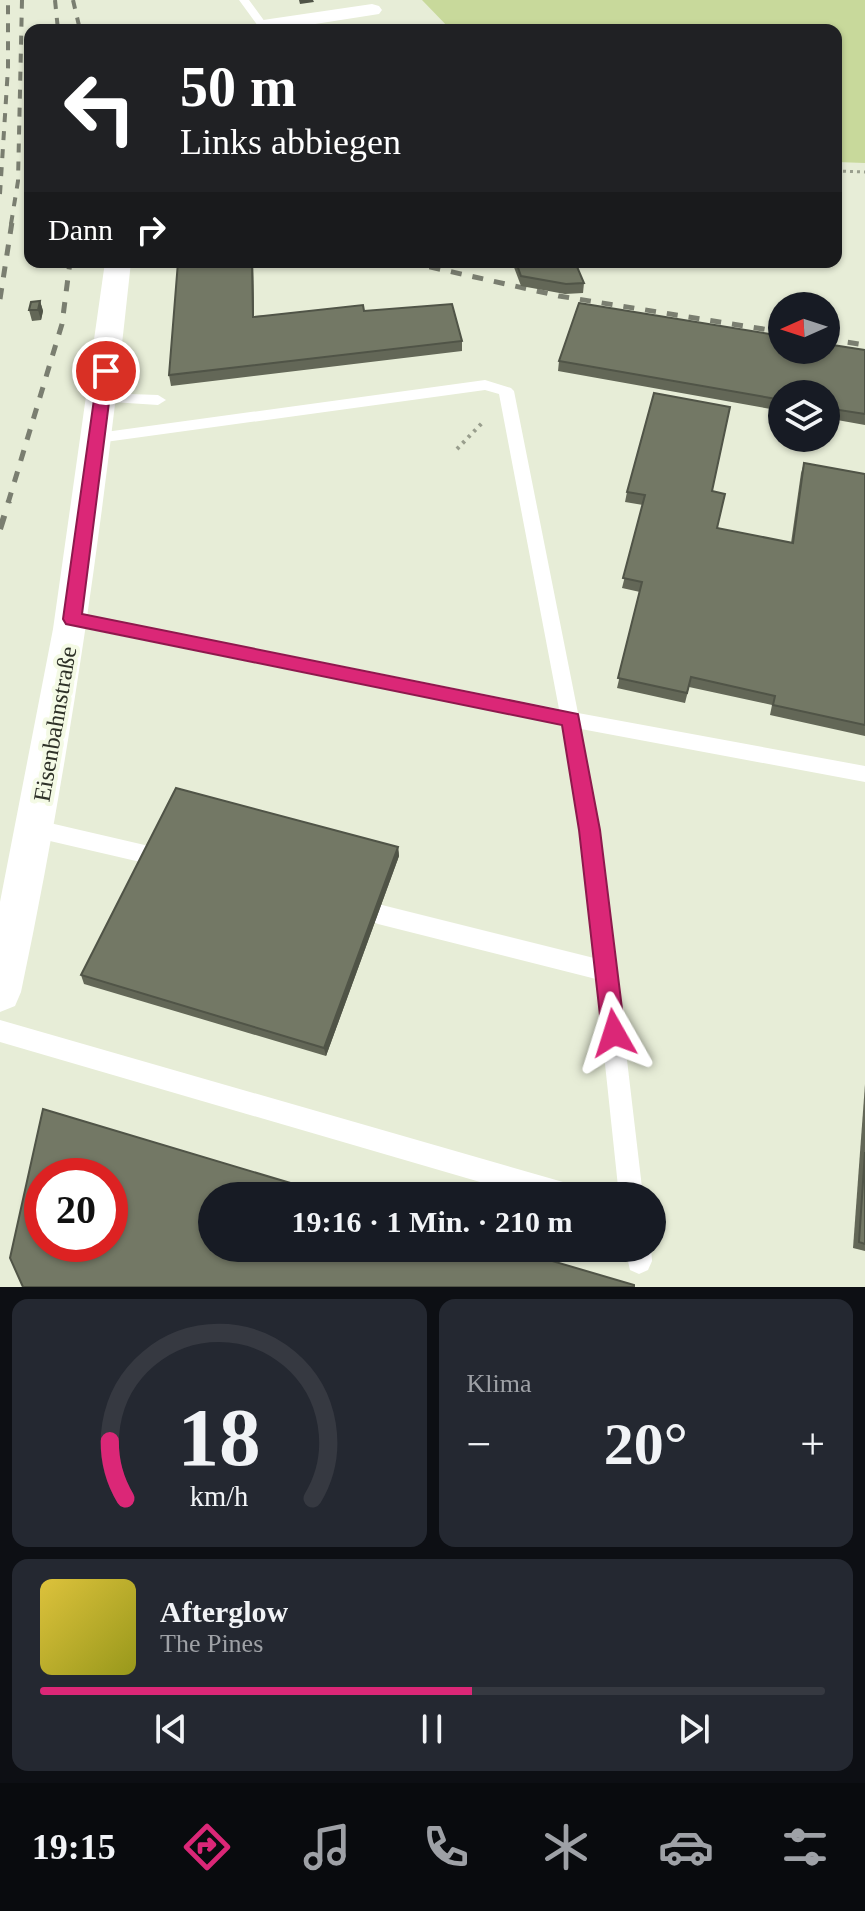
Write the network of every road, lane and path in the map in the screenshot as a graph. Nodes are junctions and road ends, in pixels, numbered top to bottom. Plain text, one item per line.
1 (244, 0) edge
2 (368, 5) edge
3 (259, 24) edge
4 (280, 24) edge
5 (379, 24) edge
6 (842, 171) edge
7 (865, 172) edge
8 (117, 268) edge
9 (102, 398) junction
10 (158, 400) dead end
11 (98, 438) junction
12 (72, 619) junction
13 (571, 719) junction
14 (865, 774) edge
15 (37, 829) junction
16 (149, 855) edge
17 (378, 914) edge
18 (607, 972) junction
19 (0, 992) edge
20 (0, 1031) edge
21 (522, 1182) edge
22 (630, 1182) edge

1 - 3 lane
2 - 4 street
2 - 5 street
6 - 7 path
8 - 9 street, Eisenbahnstraße
9 - 10 lane
9 - 11 street, Eisenbahnstraße
11 - 12 street, Eisenbahnstraße
11 - 13 lane
12 - 13 lane
12 - 15 street, Eisenbahnstraße
13 - 14 lane
13 - 18 lane
15 - 16 lane
15 - 19 street, Eisenbahnstraße
17 - 18 lane
18 - 22 lane
20 - 21 lane

